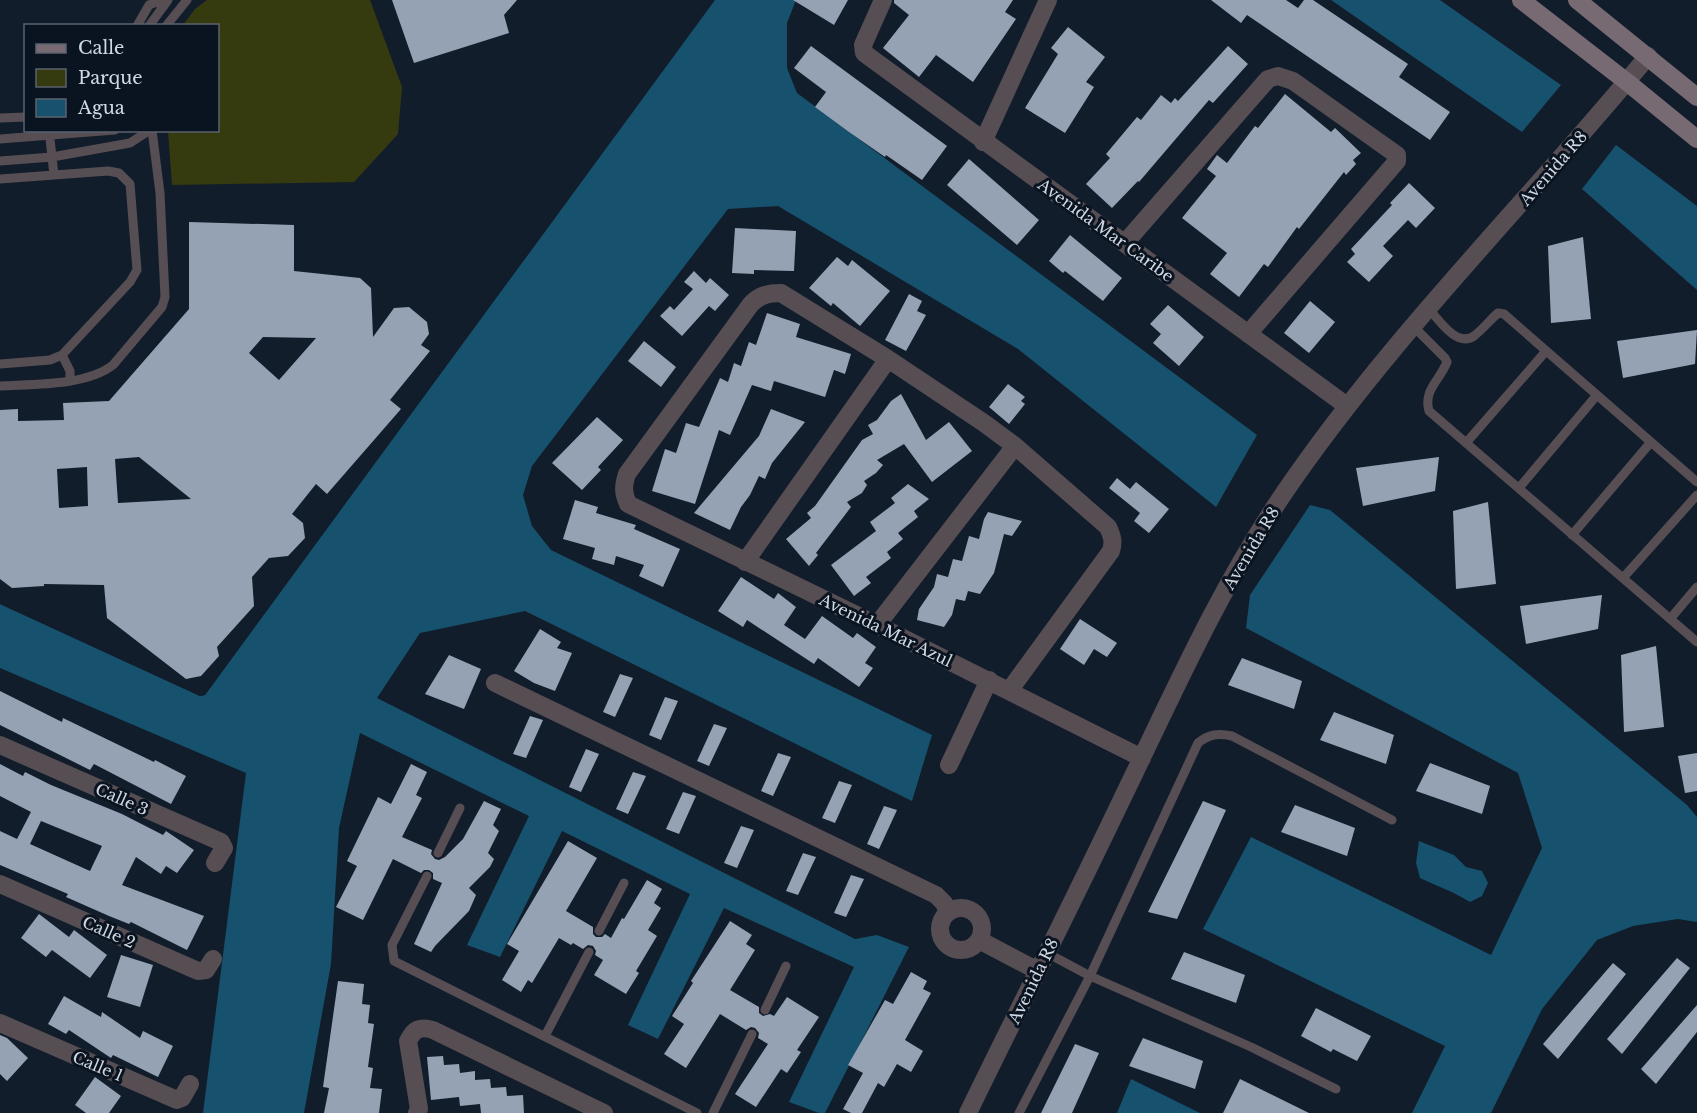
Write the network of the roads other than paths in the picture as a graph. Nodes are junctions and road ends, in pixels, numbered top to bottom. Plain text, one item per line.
1 (187, 0) edge
2 (883, 0) edge
3 (1048, 0) edge
4 (1521, 0) edge
5 (1577, 0) edge
6 (166, 3) edge
7 (138, 24) edge
8 (150, 24) edge
9 (168, 24) edge
10 (1648, 56) junction
11 (1627, 82) junction
12 (1697, 98) edge
13 (24, 117) edge
14 (0, 118) edge
15 (71, 132) edge
16 (148, 132) edge
17 (151, 132) edge
18 (49, 133) edge
19 (0, 140) edge
20 (1697, 140) edge
21 (983, 142) junction
22 (52, 157) junction
23 (0, 161) edge
24 (54, 175) junction
25 (0, 179) edge
26 (1125, 243) junction
27 (1429, 309) junction
28 (1414, 327) junction
29 (1248, 334) junction
30 (1546, 351) junction
31 (62, 355) junction
32 (888, 359) junction
33 (0, 364) edge
34 (70, 381) junction
35 (0, 386) edge
36 (1597, 395) junction
37 (1347, 406) junction
38 (1651, 442) junction
39 (1466, 443) junction
40 (1015, 446) junction
41 (1697, 482) edge
42 (1519, 488) junction
43 (1697, 495) edge
44 (1572, 535) junction
45 (745, 562) junction
46 (1623, 578) junction
47 (1697, 587) edge
48 (1670, 619) junction
49 (877, 625) junction
50 (1697, 642) edge
51 (989, 680) junction
52 (495, 683) dead end
53 (1009, 691) junction
54 (0, 745) edge
55 (1142, 758) junction
56 (949, 765) dead end
57 (460, 808) dead end
58 (1392, 820) dead end
59 (438, 854) dead end
60 (215, 863) dead end
61 (427, 876) dead end
62 (0, 884) edge
63 (624, 884) dead end
64 (948, 912) junction
65 (599, 931) dead end
66 (980, 940) junction
67 (589, 952) dead end
68 (1047, 953) junction
69 (213, 959) dead end
70 (786, 966) dead end
71 (1038, 971) junction
72 (1090, 976) junction
73 (765, 1010) dead end
74 (0, 1023) edge
75 (752, 1034) dead end
76 (545, 1036) junction
77 (190, 1084) dead end
78 (1336, 1089) dead end
79 (422, 1112) edge
80 (604, 1113) edge
81 (697, 1113) edge
82 (713, 1113) edge
83 (968, 1113) edge
84 (1019, 1113) edge

1 - 9 lane
2 - 21 street, Avenida Mar Caribe
3 - 21 street
4 - 11 street
5 - 10 street
6 - 7 lane
6 - 8 lane
10 - 11 street, Avenida R8
10 - 12 street
11 - 20 street
11 - 27 street, Avenida R8
13 - 14 lane
15 - 18 lane
16 - 22 lane
17 - 34 lane
18 - 19 lane
18 - 22 lane
21 - 26 street, Avenida Mar Caribe
22 - 23 lane
22 - 24 lane
24 - 25 lane
24 - 31 lane
26 - 29 street, Avenida Mar Caribe
26 - 29 street
27 - 28 street, Avenida R8
27 - 30 lane
28 - 37 street, Avenida R8
28 - 39 lane
29 - 37 street, Avenida Mar Caribe
30 - 36 lane
30 - 39 lane
31 - 33 lane
31 - 34 lane
32 - 40 street
32 - 45 street
32 - 45 street, Avenida Mar Azul
34 - 35 lane
36 - 38 lane
36 - 42 lane
37 - 55 street, Avenida R8
38 - 41 lane
38 - 44 lane
39 - 42 lane
40 - 49 street
40 - 53 street
42 - 44 lane
43 - 46 lane
44 - 46 lane
45 - 49 street, Avenida Mar Azul
46 - 48 lane
47 - 48 lane
48 - 50 lane
49 - 51 street, Avenida Mar Azul
51 - 53 street, Avenida Mar Azul
51 - 56 street
52 - 64 street
53 - 55 street, Avenida Mar Azul
54 - 60 street, Calle 3
55 - 68 street, Avenida R8
57 - 59 lane
58 - 72 lane
61 - 76 lane
62 - 69 street, Calle 2
63 - 65 lane
64 - 66 street
64 - 66 street
66 - 71 street
67 - 76 lane
68 - 71 street, Avenida R8
68 - 72 lane
70 - 73 lane
71 - 83 street, Avenida R8
72 - 78 lane
72 - 84 lane
74 - 77 street, Calle 1
75 - 82 lane
76 - 81 lane
79 - 80 street

